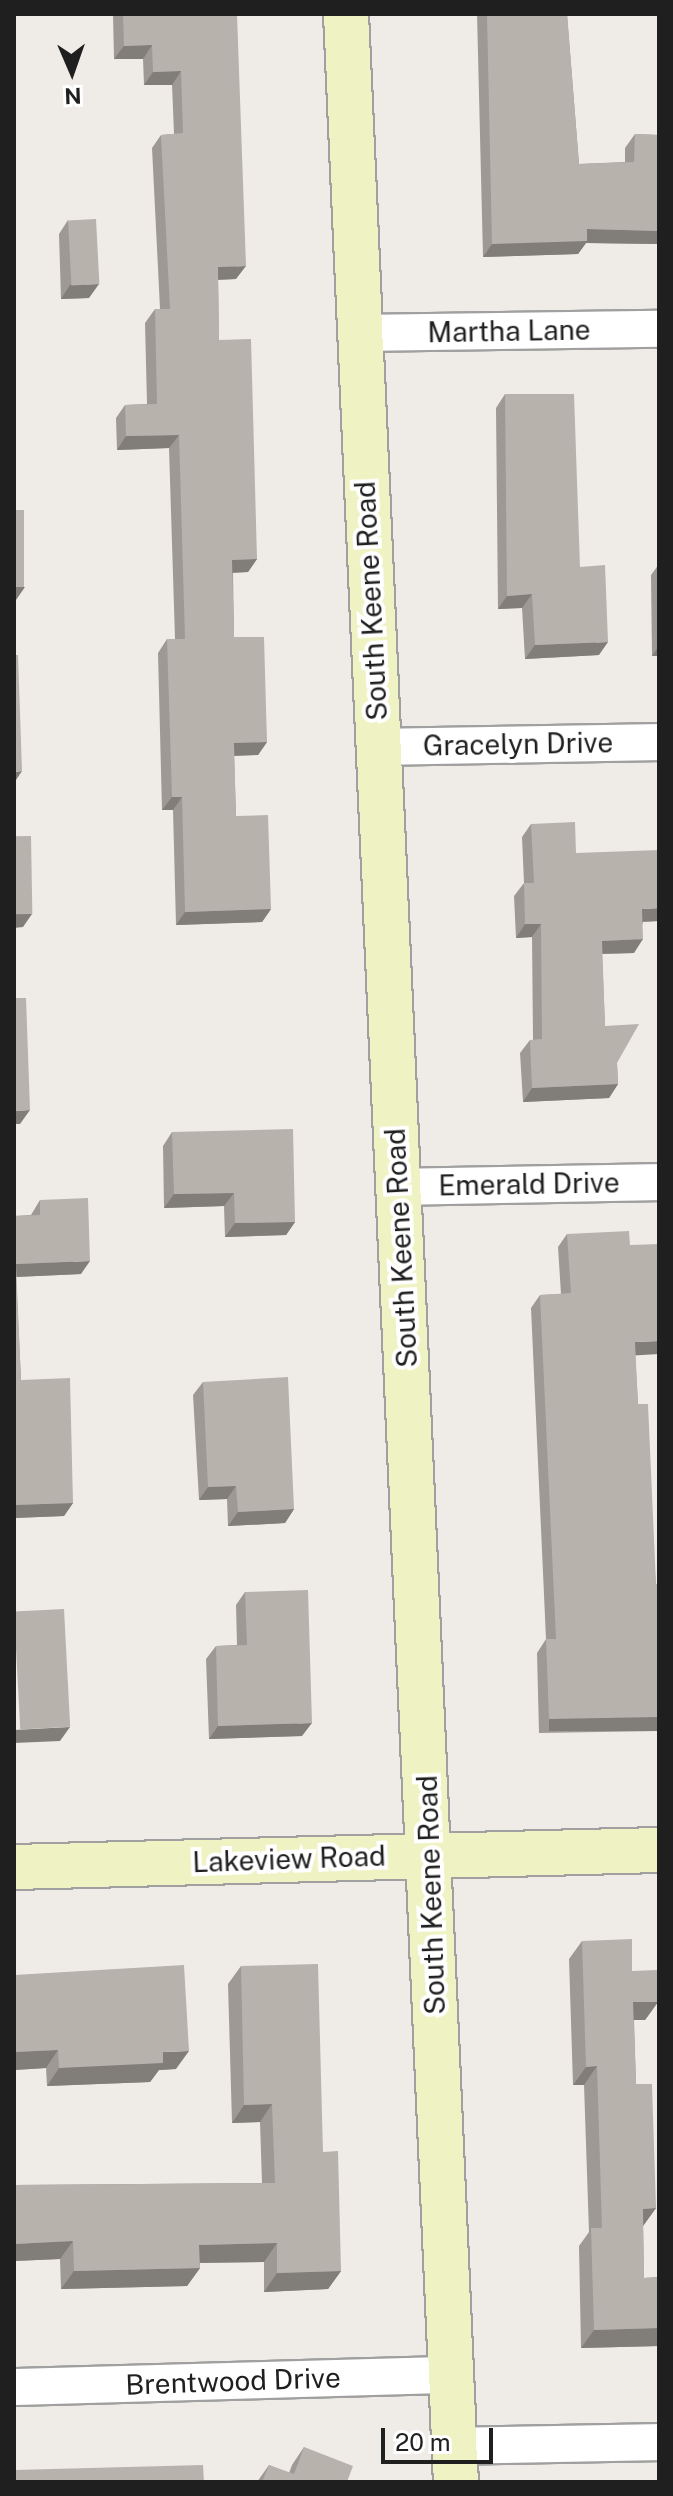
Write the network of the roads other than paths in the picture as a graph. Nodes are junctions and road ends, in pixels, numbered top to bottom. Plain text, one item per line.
1 (346, 14) edge
2 (659, 329) edge
3 (358, 333) junction
4 (659, 742) edge
5 (378, 747) junction
6 (659, 1182) edge
7 (398, 1187) junction
8 (659, 1850) edge
9 (430, 1855) junction
10 (14, 1867) edge
11 (452, 2375) junction
12 (14, 2387) edge
13 (659, 2442) edge
14 (455, 2464) edge

1 - 3 main road, South Keene Road
2 - 3 street, Martha Lane
3 - 5 main road, South Keene Road
4 - 5 street, Gracelyn Drive
5 - 7 main road, South Keene Road
6 - 7 street, Emerald Drive
7 - 9 main road, South Keene Road
8 - 9 main road, Lakeview Road
9 - 10 main road, Lakeview Road
9 - 11 main road, South Keene Road
11 - 12 street, Brentwood Drive
11 - 14 main road, South Keene Road
13 - 14 street

